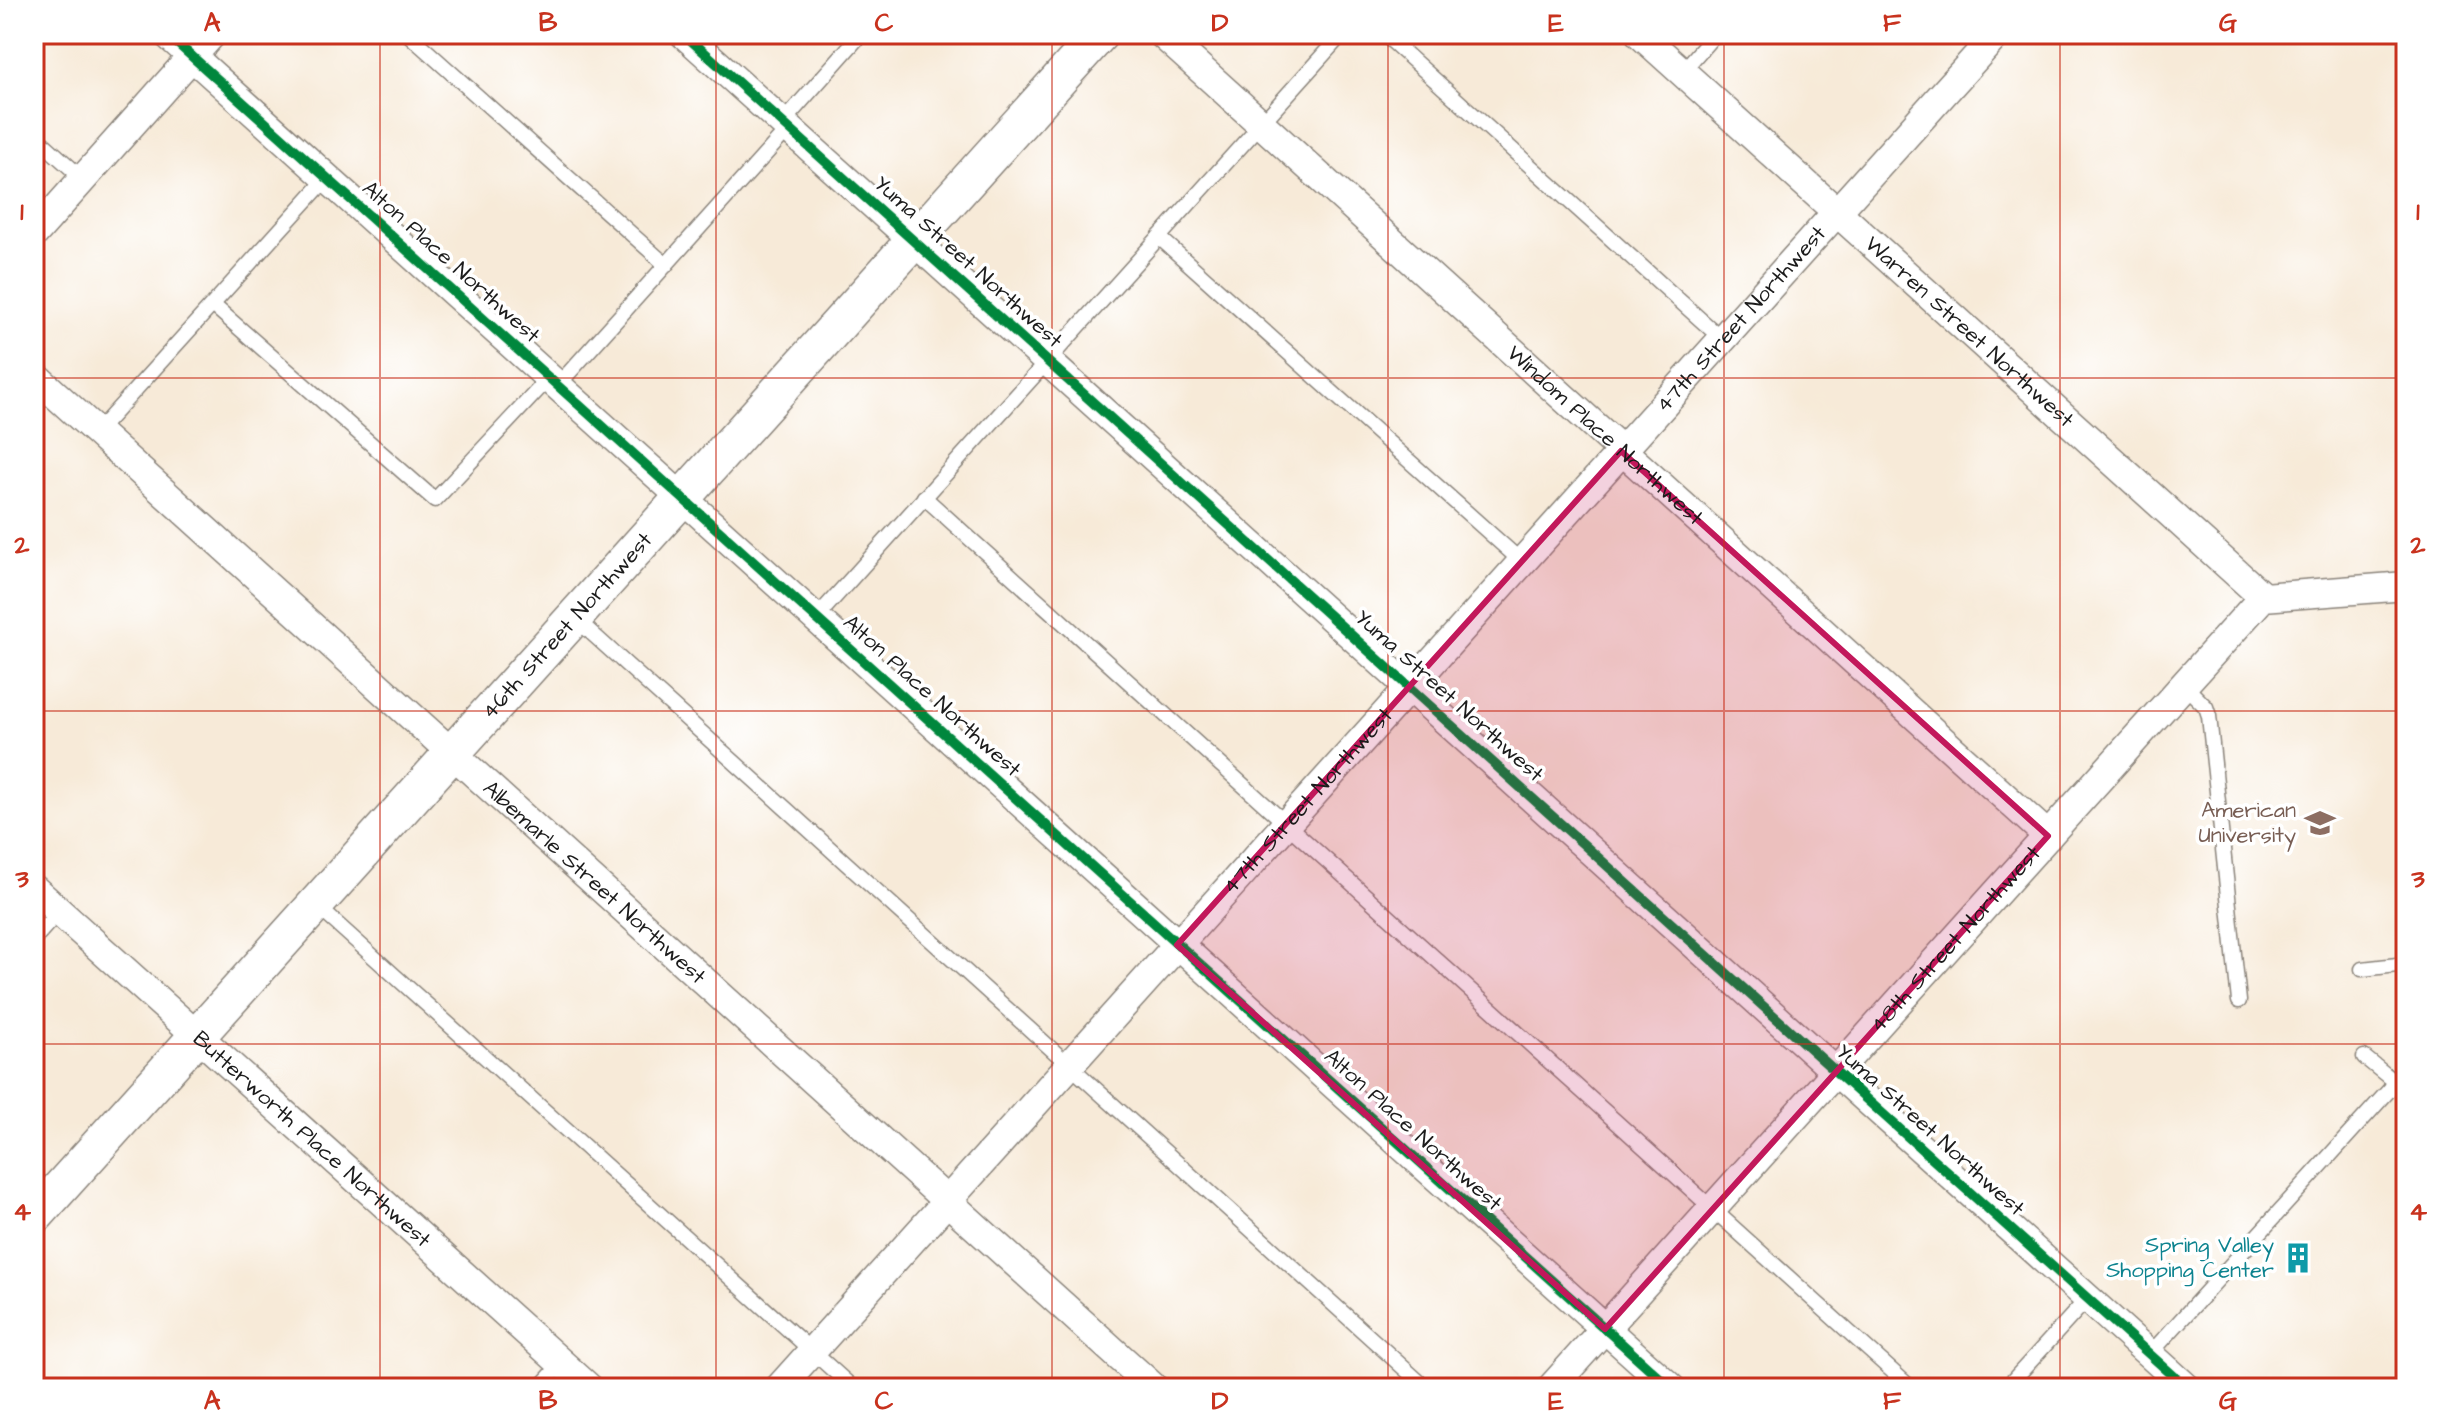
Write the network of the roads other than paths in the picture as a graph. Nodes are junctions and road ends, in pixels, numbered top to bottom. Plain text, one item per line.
1 (167, 34) edge
2 (212, 34) edge
3 (408, 34) edge
4 (684, 34) edge
5 (861, 34) edge
6 (1100, 34) edge
7 (1162, 34) edge
8 (1342, 34) edge
9 (1384, 34) edge
10 (1640, 34) edge
11 (1715, 34) edge
12 (1997, 34) edge
13 (192, 57) junction
14 (1682, 72) junction
15 (1261, 124) junction
16 (786, 125) junction
17 (34, 135) edge
18 (327, 178) junction
19 (83, 179) junction
20 (1837, 211) junction
21 (34, 234) edge
22 (1159, 237) junction
23 (914, 240) junction
24 (666, 265) junction
25 (213, 305) junction
26 (1722, 339) junction
27 (1047, 360) junction
28 (34, 375) edge
29 (554, 382) junction
30 (97, 432) junction
31 (1621, 451) junction
32 (682, 497) junction
33 (924, 497) junction
34 (1522, 562) junction
35 (2406, 586) edge
36 (2263, 597) junction
37 (574, 617) junction
38 (816, 618) junction
39 (2184, 685) junction
40 (1410, 687) junction
41 (452, 753) junction
42 (1285, 825) junction
43 (2048, 836) junction
44 (34, 889) edge
45 (315, 905) junction
46 (59, 911) junction
47 (34, 939) edge
48 (1177, 945) junction
49 (2406, 964) edge
50 (2362, 969) dead end
51 (2239, 1001) dead end
52 (198, 1036) junction
53 (2364, 1057) dead end
54 (1070, 1065) junction
55 (1836, 1072) junction
56 (2401, 1080) edge
57 (947, 1201) junction
58 (1713, 1208) junction
59 (34, 1217) edge
60 (2088, 1298) junction
61 (1605, 1329) junction
62 (812, 1351) junction
63 (2150, 1354) junction
64 (561, 1364) junction
65 (539, 1388) edge
66 (589, 1388) edge
67 (779, 1388) edge
68 (853, 1388) edge
69 (1154, 1388) edge
70 (1426, 1388) edge
71 (1551, 1388) edge
72 (1671, 1388) edge
73 (1911, 1388) edge
74 (2006, 1388) edge
75 (2187, 1388) edge

1 - 13 street, Alton Place Northwest
2 - 13 street
3 - 24 lane
4 - 16 street, Yuma Street Northwest
5 - 16 lane
6 - 23 street, 46th Street Northwest
7 - 15 street, Windom Place Northwest
8 - 15 lane
9 - 26 lane
10 - 14 street, Warren Street Northwest
11 - 14 lane
12 - 20 street, 47th Street Northwest
13 - 18 street, Alton Place Northwest
13 - 19 street
14 - 20 street, Warren Street Northwest
15 - 22 lane
15 - 31 street, Windom Place Northwest
16 - 23 street, Yuma Street Northwest
16 - 24 lane
17 - 19 lane
18 - 25 lane
18 - 29 street, Alton Place Northwest
19 - 21 street
20 - 26 street, 47th Street Northwest
20 - 36 street, Warren Street Northwest
22 - 27 lane
22 - 34 lane
23 - 27 street, Yuma Street Northwest
23 - 32 street, 46th Street Northwest
24 - 29 lane
25 - 29 lane
25 - 30 lane
26 - 31 street, 47th Street Northwest
27 - 33 lane
27 - 40 street, Yuma Street Northwest
28 - 30 street, Albemarle Street Northwest
29 - 32 street, Alton Place Northwest
30 - 41 street, Albemarle Street Northwest
31 - 34 street, 47th Street Northwest
31 - 43 street, Windom Place Northwest
32 - 37 street, 46th Street Northwest
32 - 38 street, Alton Place Northwest
33 - 38 lane
33 - 42 lane
34 - 40 street, 47th Street Northwest
35 - 36 street
36 - 39 street, 48th Street Northwest
37 - 41 street, 46th Street Northwest
37 - 54 lane
38 - 48 street, Alton Place Northwest
39 - 43 street, 48th Street Northwest
39 - 51 lane
40 - 42 street, 47th Street Northwest
40 - 55 street, Yuma Street Northwest
41 - 45 street, 46th Street Northwest
41 - 57 street, Albemarle Street Northwest
42 - 48 street, 47th Street Northwest
42 - 58 lane
43 - 55 street, 48th Street Northwest
44 - 46 street, Butterworth Place Northwest
45 - 52 street, 46th Street Northwest
45 - 62 lane
46 - 47 lane
46 - 52 street, Butterworth Place Northwest
48 - 54 street, 47th Street Northwest
48 - 61 street, Alton Place Northwest
49 - 50 lane
52 - 59 street, 46th Street Northwest
52 - 64 street, Butterworth Place Northwest
53 - 56 lane
54 - 57 street, 47th Street Northwest
54 - 70 lane
55 - 58 street, 48th Street Northwest
55 - 60 street, Yuma Street Northwest
56 - 63 lane
57 - 62 street, 47th Street Northwest
57 - 69 street, Albemarle Street Northwest
58 - 61 street, 48th Street Northwest
58 - 73 lane
60 - 63 street, Yuma Street Northwest
60 - 74 lane
61 - 71 street, 48th Street Northwest
61 - 72 street, Alton Place Northwest
62 - 67 street, 47th Street Northwest
62 - 68 lane
63 - 75 street, Yuma Street Northwest
64 - 65 lane
64 - 66 street, Butterworth Place Northwest

